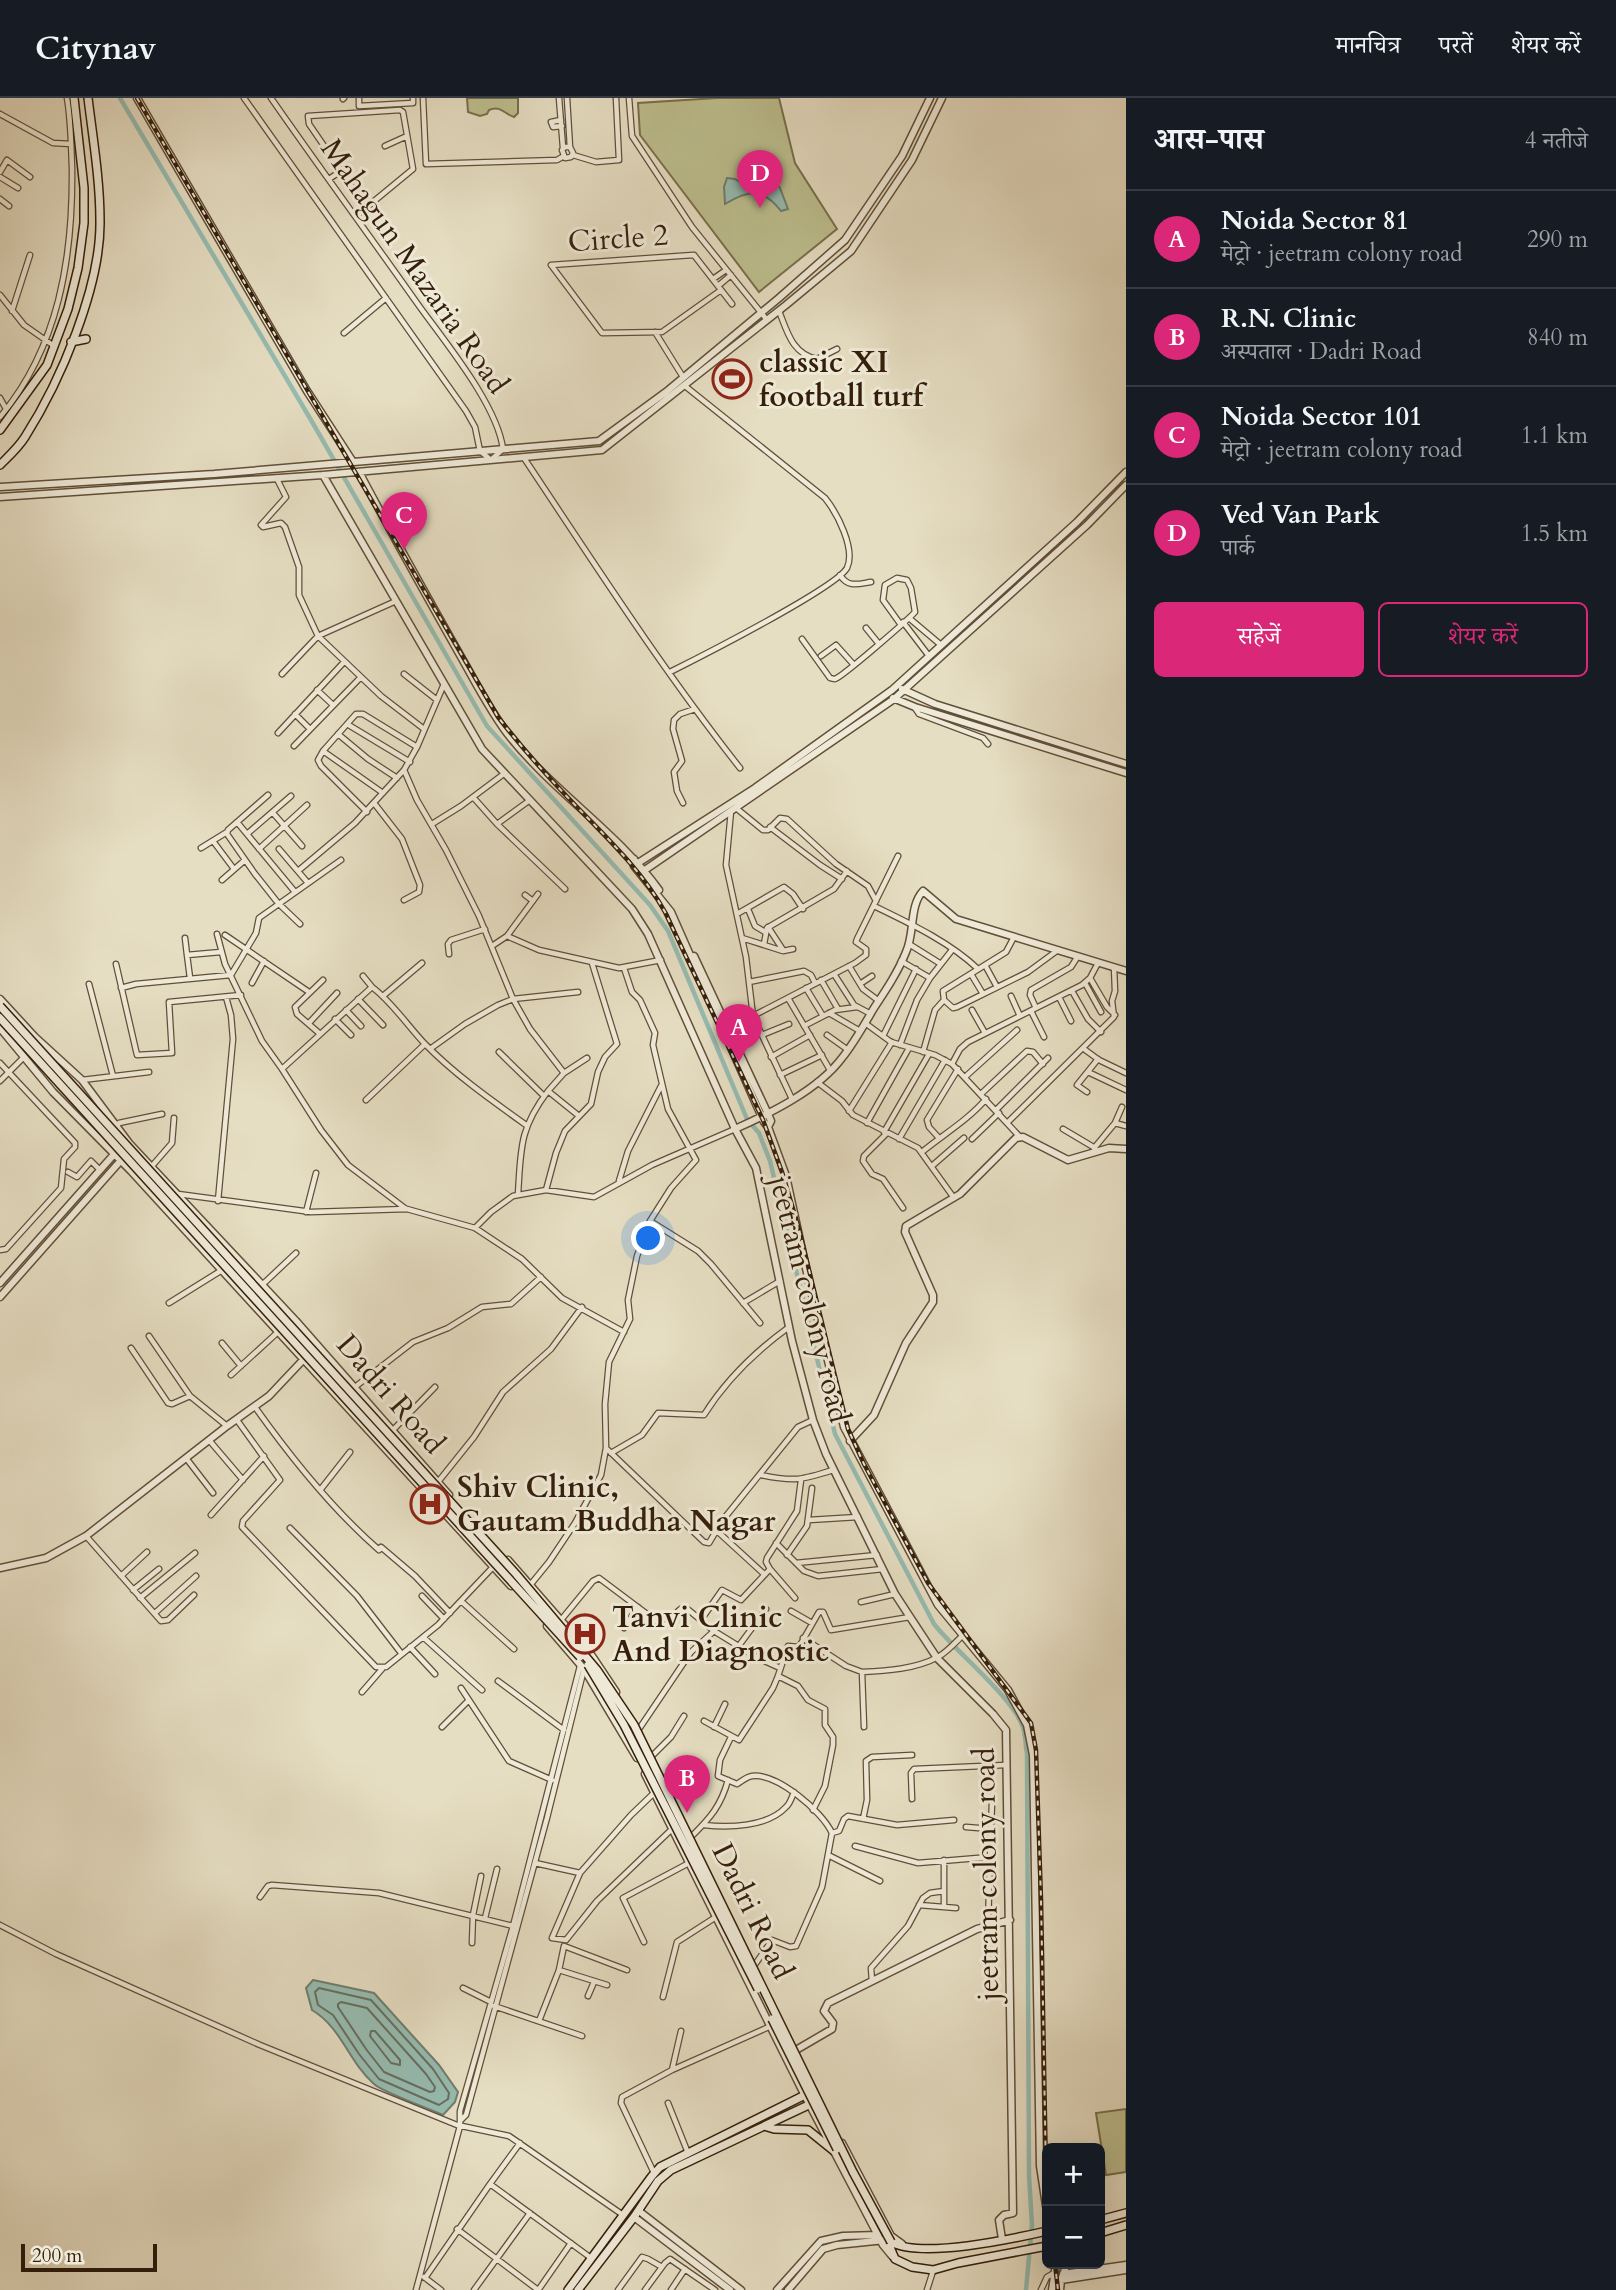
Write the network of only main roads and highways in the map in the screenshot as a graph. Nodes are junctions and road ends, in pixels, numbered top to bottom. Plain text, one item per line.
1 (74, 98) edge
2 (88, 98) edge
3 (76, 121) junction
4 (91, 122) junction
5 (94, 142) junction
6 (75, 144) junction
7 (86, 339) dead end
8 (71, 342) junction
9 (0, 430) edge
10 (0, 466) edge
11 (0, 1006) edge
12 (0, 1018) edge
13 (815, 2090) road end
14 (820, 2100) road end
15 (764, 2126) junction
16 (834, 2151) road end
17 (1126, 2213) edge
18 (1105, 2219) edge
19 (1126, 2225) edge
20 (1105, 2231) edge
21 (1042, 2232) edge
22 (887, 2238) junction
23 (1042, 2246) edge
24 (568, 2290) edge
25 (578, 2290) edge

1 - 3 main road
2 - 4 main road
3 - 4 main road
3 - 6 main road
4 - 5 main road
5 - 6 main road
5 - 8 main road
6 - 9 main road
7 - 8 main road
8 - 10 main road
11 - 22 main road, bridge
12 - 22 main road, bridge
13 - 24 main road
14 - 15 main road
15 - 16 main road
15 - 25 main road
17 - 18 main road
19 - 20 main road
21 - 22 main road
22 - 23 main road

